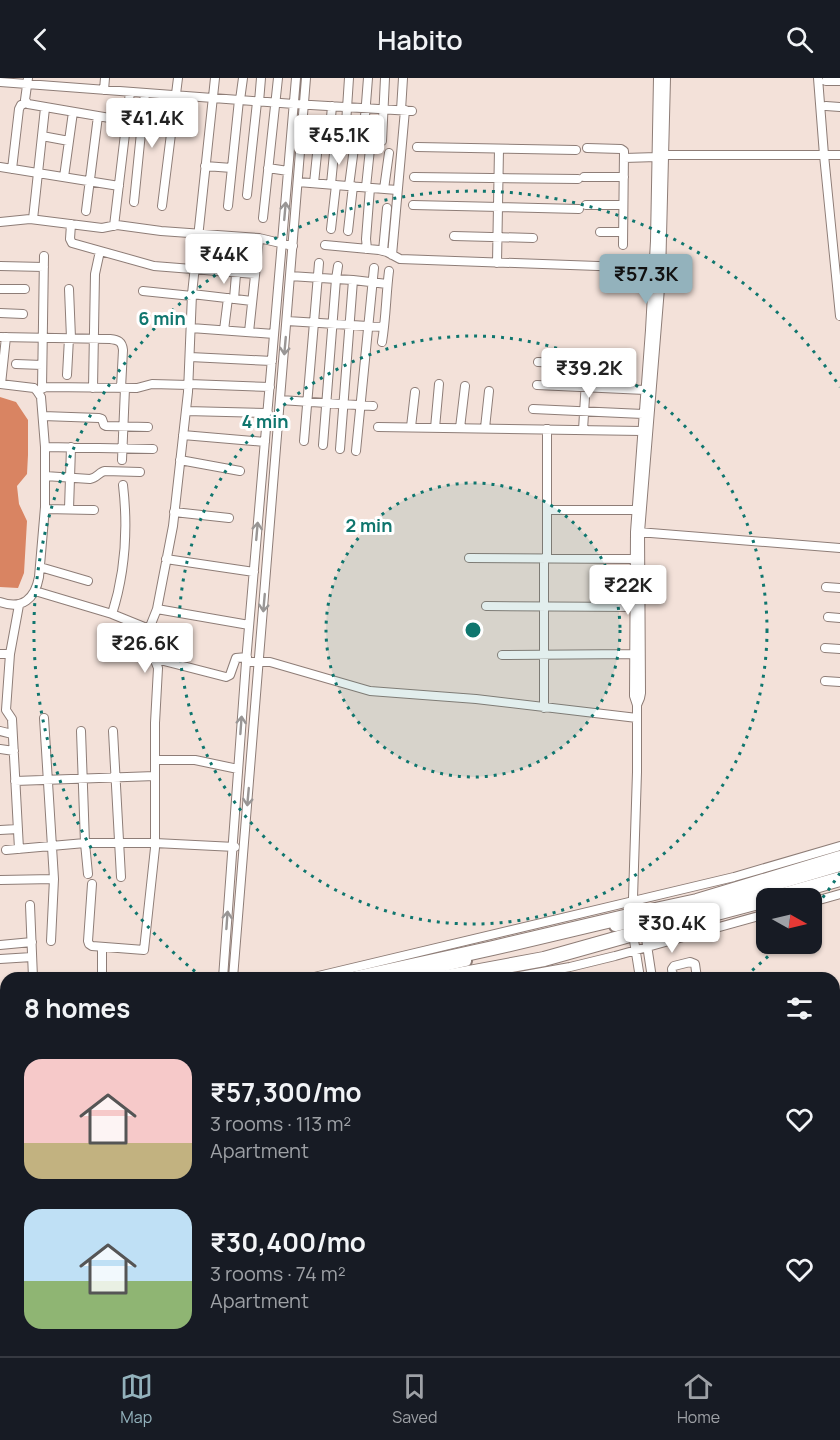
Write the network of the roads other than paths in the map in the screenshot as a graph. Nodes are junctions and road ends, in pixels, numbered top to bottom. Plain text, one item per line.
1 (64, 78) edge
2 (84, 78) edge
3 (105, 78) edge
4 (177, 78) edge
5 (215, 78) edge
6 (243, 78) edge
7 (261, 78) edge
8 (278, 78) edge
9 (296, 78) edge
10 (306, 78) edge
11 (350, 78) edge
12 (368, 78) edge
13 (385, 78) edge
14 (403, 78) edge
15 (658, 78) edge
16 (666, 78) edge
17 (822, 80) edge
18 (10, 81) edge
19 (28, 81) edge
20 (840, 81) edge
21 (0, 82) edge
22 (44, 82) edge
23 (63, 87) junction
24 (83, 89) junction
25 (104, 90) junction
26 (130, 92) junction
27 (146, 93) junction
28 (176, 96) junction
29 (212, 98) junction
30 (240, 100) junction
31 (258, 102) junction
32 (26, 103) junction
33 (275, 103) junction
34 (294, 104) junction
35 (304, 105) junction
36 (332, 106) junction
37 (826, 106) dead end
38 (348, 107) junction
39 (840, 107) edge
40 (45, 108) junction
41 (366, 108) junction
42 (383, 109) junction
43 (406, 110) junction
44 (73, 112) junction
45 (98, 117) junction
46 (127, 121) junction
47 (330, 129) dead end
48 (42, 136) junction
49 (345, 139) dead end
50 (69, 141) junction
51 (363, 141) dead end
52 (382, 141) dead end
53 (335, 143) dead end
54 (417, 147) dead end
55 (354, 148) dead end
56 (587, 148) dead end
57 (370, 149) dead end
58 (499, 149) junction
59 (576, 150) dead end
60 (389, 153) dead end
61 (317, 154) dead end
62 (824, 155) junction
63 (840, 155) edge
64 (659, 156) junction
65 (624, 158) junction
66 (205, 166) junction
67 (0, 167) edge
68 (232, 168) junction
69 (268, 168) junction
70 (12, 169) junction
71 (288, 171) junction
72 (38, 173) junction
73 (64, 177) junction
74 (414, 177) dead end
75 (498, 177) junction
76 (624, 177) junction
77 (90, 181) junction
78 (298, 182) junction
79 (314, 183) junction
80 (334, 185) junction
81 (119, 186) junction
82 (351, 186) junction
83 (368, 187) junction
84 (384, 189) junction
85 (397, 190) junction
86 (247, 195) dead end
87 (134, 202) dead end
88 (413, 205) dead end
89 (623, 205) junction
90 (162, 206) dead end
91 (228, 206) dead end
92 (498, 207) junction
93 (387, 208) dead end
94 (86, 211) dead end
95 (263, 218) dead end
96 (33, 219) junction
97 (0, 222) edge
98 (71, 224) junction
99 (114, 226) junction
100 (331, 229) dead end
101 (348, 231) dead end
102 (600, 232) dead end
103 (623, 232) junction
104 (198, 234) junction
105 (454, 236) dead end
106 (239, 237) junction
107 (498, 237) junction
108 (259, 238) junction
109 (533, 238) dead end
110 (282, 243) junction
111 (325, 245) dead end
112 (623, 245) dead end
113 (293, 246) junction
114 (367, 249) junction
115 (100, 251) junction
116 (383, 251) junction
117 (392, 255) junction
118 (44, 256) dead end
119 (497, 262) junction
120 (319, 263) dead end
121 (0, 266) edge
122 (338, 266) dead end
123 (44, 267) junction
124 (374, 268) dead end
125 (654, 268) junction
126 (194, 269) junction
127 (389, 271) dead end
128 (237, 272) junction
129 (255, 274) junction
130 (290, 276) junction
131 (317, 278) junction
132 (336, 279) junction
133 (352, 280) junction
134 (373, 283) junction
135 (387, 284) junction
136 (0, 289) edge
137 (25, 289) dead end
138 (69, 290) dead end
139 (143, 291) dead end
140 (192, 295) junction
141 (231, 298) junction
142 (252, 301) junction
143 (276, 311) junction
144 (288, 312) junction
145 (0, 313) edge
146 (23, 314) dead end
147 (840, 316) edge
148 (287, 321) junction
149 (314, 322) junction
150 (333, 324) junction
151 (350, 326) junction
152 (369, 326) junction
153 (384, 327) junction
154 (191, 328) junction
155 (224, 330) junction
156 (249, 332) junction
157 (274, 333) junction
158 (3, 337) edge
159 (43, 337) junction
160 (70, 338) junction
161 (94, 338) junction
162 (382, 342) dead end
163 (190, 357) junction
164 (272, 361) junction
165 (538, 362) dead end
166 (16, 364) dead end
167 (587, 364) junction
168 (42, 365) junction
169 (616, 366) dead end
170 (67, 375) dead end
171 (0, 384) edge
172 (439, 384) dead end
173 (189, 385) junction
174 (537, 385) dead end
175 (465, 386) dead end
176 (270, 387) junction
177 (586, 387) junction
178 (93, 388) junction
179 (123, 388) junction
180 (40, 389) junction
181 (645, 390) junction
182 (489, 391) dead end
183 (414, 392) dead end
184 (280, 400) junction
185 (308, 402) junction
186 (327, 403) junction
187 (344, 404) junction
188 (361, 405) junction
189 (373, 406) dead end
190 (533, 409) dead end
191 (186, 411) junction
192 (584, 411) junction
193 (267, 413) junction
194 (644, 414) junction
195 (43, 416) junction
196 (124, 426) junction
197 (148, 427) dead end
198 (378, 427) dead end
199 (411, 427) junction
200 (435, 428) junction
201 (460, 428) junction
202 (485, 428) junction
203 (547, 429) junction
204 (583, 430) junction
205 (642, 431) junction
206 (183, 435) junction
207 (304, 441) dead end
208 (265, 442) junction
209 (323, 445) dead end
210 (45, 447) junction
211 (71, 447) junction
212 (123, 448) junction
213 (153, 449) dead end
214 (340, 449) dead end
215 (356, 451) dead end
216 (122, 460) dead end
217 (180, 460) junction
218 (240, 471) dead end
219 (140, 472) dead end
220 (45, 476) junction
221 (70, 477) junction
222 (123, 485) dead end
223 (45, 509) junction
224 (69, 509) junction
225 (94, 510) dead end
226 (547, 510) junction
227 (636, 510) junction
228 (174, 512) junction
229 (229, 518) dead end
230 (638, 532) junction
231 (840, 548) edge
232 (469, 558) dead end
233 (546, 558) junction
234 (166, 559) junction
235 (635, 559) junction
236 (40, 567) junction
237 (254, 572) junction
238 (88, 581) dead end
239 (826, 586) dead end
240 (840, 588) edge
241 (35, 591) junction
242 (0, 602) edge
243 (19, 605) junction
244 (486, 606) dead end
245 (544, 606) junction
246 (635, 607) junction
247 (157, 609) junction
248 (112, 614) junction
249 (828, 617) dead end
250 (840, 618) edge
251 (249, 625) junction
252 (148, 629) junction
253 (825, 648) dead end
254 (840, 649) edge
255 (0, 654) edge
256 (10, 654) junction
257 (634, 654) junction
258 (502, 655) dead end
259 (544, 655) junction
260 (156, 659) junction
261 (246, 659) junction
262 (259, 662) junction
263 (825, 681) dead end
264 (840, 682) edge
265 (637, 705) junction
266 (544, 708) junction
267 (44, 718) dead end
268 (637, 718) junction
269 (0, 731) edge
270 (81, 731) dead end
271 (113, 731) dead end
272 (12, 734) junction
273 (0, 749) edge
274 (14, 751) junction
275 (155, 760) junction
276 (238, 769) junction
277 (155, 776) junction
278 (117, 777) junction
279 (83, 778) junction
280 (48, 780) junction
281 (15, 781) junction
282 (18, 829) junction
283 (0, 830) edge
284 (85, 843) junction
285 (119, 843) junction
286 (155, 843) junction
287 (53, 846) junction
288 (232, 846) junction
289 (840, 846) edge
290 (244, 847) junction
291 (19, 849) junction
292 (6, 850) dead end
293 (840, 858) edge
294 (840, 866) edge
295 (840, 872) edge
296 (88, 874) dead end
297 (121, 876) dead end
298 (54, 879) junction
299 (840, 879) edge
300 (0, 880) edge
301 (92, 884) dead end
302 (808, 888) edge
303 (840, 894) edge
304 (822, 899) edge
305 (756, 903) edge
306 (30, 905) dead end
307 (635, 907) junction
308 (756, 917) edge
309 (639, 933) junction
310 (51, 941) dead end
311 (32, 942) junction
312 (0, 945) edge
313 (102, 947) junction
314 (648, 947) junction
315 (635, 951) junction
316 (32, 957) junction
317 (0, 959) edge
318 (33, 972) edge
319 (102, 972) edge
320 (223, 972) edge
321 (234, 972) edge
322 (337, 972) edge
323 (384, 972) edge
324 (417, 972) edge
325 (454, 972) edge
326 (474, 972) edge
327 (542, 972) edge
328 (639, 972) edge
329 (651, 972) edge
330 (672, 972) edge
331 (696, 972) edge
332 (9, 1356) edge
333 (41, 1356) edge
334 (52, 1356) edge

1 - 23 street
2 - 24 street
3 - 25 street
4 - 28 street
5 - 29 street
6 - 30 street
7 - 31 street
8 - 33 street
9 - 34 street
10 - 35 street
11 - 38 street
12 - 41 street
13 - 42 street
14 - 43 street
15 - 64 street
16 - 64 street
17 - 20 street
17 - 62 street
18 - 19 street
18 - 21 street
19 - 22 street
19 - 32 street
22 - 23 street
23 - 24 street
24 - 25 street
25 - 26 street
26 - 27 street
26 - 46 street
27 - 28 street
27 - 87 street
28 - 29 street
28 - 90 street
29 - 30 street
29 - 66 street
30 - 31 street
30 - 68 street
31 - 33 street
31 - 86 street
32 - 40 street
32 - 70 street
33 - 34 street
33 - 69 street
34 - 35 street
34 - 71 street
35 - 36 street
35 - 78 street
36 - 38 street
36 - 47 street
37 - 39 street
38 - 41 street
38 - 49 street
40 - 44 street
40 - 48 street
41 - 42 street
41 - 51 street
42 - 43 street
42 - 52 street
43 - 85 street
44 - 45 street
44 - 50 street
45 - 46 street
45 - 77 street
46 - 81 street
48 - 50 street
48 - 72 street
50 - 73 street
53 - 80 street
54 - 58 street
55 - 82 street
56 - 65 street
57 - 83 street
58 - 59 street
58 - 75 street
60 - 84 street
61 - 79 street
62 - 63 street
62 - 64 street
62 - 147 street
64 - 65 street
64 - 125 street
64 - 230 street
65 - 76 street
66 - 68 street
66 - 104 street
67 - 70 street
68 - 91 street
69 - 71 street
69 - 95 street
70 - 72 street
110 -> 71 street
72 - 73 street
72 - 96 street
73 - 77 street
74 - 75 street
75 - 76 street
75 - 92 street
76 - 89 street
77 - 81 street
77 - 94 street
78 - 79 street
78 - 113 street
79 - 80 street
80 - 82 street
80 - 100 street
81 - 99 street
82 - 83 street
82 - 101 street
83 - 84 street
83 - 114 street
84 - 85 street
85 - 117 street
88 - 92 street
89 - 92 street
89 - 103 street
92 - 107 street
93 - 116 street
96 - 97 street
96 - 98 street
98 - 99 street
98 - 115 street
99 - 104 street
102 - 103 street
103 - 112 street
104 - 106 street
104 - 126 street
105 - 107 street
106 - 108 street
106 - 128 street
107 - 109 street
107 - 119 street
108 - 110 street
108 - 129 street
110 - 113 street
110 - 143 street
111 - 114 street
113 - 130 street
114 - 116 street
115 - 126 street
115 - 161 street
116 - 117 street
117 - 119 street
118 - 123 street
119 - 125 street
120 - 131 street
121 - 123 street
122 - 132 street
123 - 159 street
124 - 134 street
125 - 181 street
126 - 128 street
126 - 140 street
127 - 135 street
128 - 129 street
128 - 141 street
129 - 142 street
130 - 131 street
130 - 144 street
131 - 132 street
131 - 149 street
132 - 133 street
132 - 150 street
133 - 134 street
133 - 151 street
134 - 135 street
134 - 152 street
135 - 153 street
136 - 137 street
138 - 160 street
139 - 140 street
140 - 141 street
140 - 154 street
141 - 142 street
141 - 155 street
142 - 156 street
143 - 144 street
143 - 157 street
144 - 148 street
145 - 146 street
148 - 149 street
148 -> 184 street
149 - 150 street
149 - 185 street
150 - 151 street
150 - 186 street
151 - 152 street
151 - 187 street
152 - 153 street
152 - 188 street
153 - 162 street
154 - 155 street
154 - 163 street
155 - 156 street
156 - 157 street
157 - 164 street
158 - 159 street
158 - 171 street
159 - 160 street
159 - 168 street
160 - 161 street
160 - 170 street
161 - 178 street
161 - 179 street
163 - 164 street
163 - 173 street
164 - 176 street
165 - 167 street
166 - 168 street
167 - 169 street
167 - 177 street
168 - 180 street
171 - 180 street
172 - 200 street
173 - 176 street
173 - 179 street
173 - 191 street
174 - 177 street
175 - 201 street
176 - 193 street
177 - 181 street
177 - 192 street
178 - 179 street
178 - 180 street
179 - 196 street
180 - 195 street
181 - 194 street
182 - 202 street
183 - 199 street
184 - 185 street
184 -> 262 street
185 - 186 street
185 - 207 street
186 - 187 street
186 - 209 street
187 - 188 street
187 - 214 street
188 - 189 street
188 - 215 street
190 - 192 street
191 - 193 street
191 - 206 street
192 - 194 street
192 - 204 street
193 - 208 street
194 - 205 street
195 - 196 street
195 - 210 street
196 - 197 street
196 - 212 street
198 - 199 street
199 - 200 street
200 - 201 street
201 - 202 street
202 - 203 street
203 - 204 street
203 - 226 street
204 - 205 street
205 - 227 street
206 - 208 street
206 - 217 street
237 -> 208 street
210 - 211 street
210 - 220 street
211 - 212 street
211 - 221 street
212 - 213 street
212 - 216 street
217 - 218 street
217 - 228 street
219 - 221 street
220 - 221 street
220 - 223 street
221 - 224 street
222 - 248 street
223 - 224 street
223 - 236 street
224 - 225 street
226 - 227 street
226 - 233 street
227 - 230 street
228 - 229 street
228 - 234 street
230 - 231 street
230 - 235 street
230 - 265 street
232 - 233 street
233 - 235 street
233 - 245 street
234 - 237 street
234 - 247 street
235 - 246 street
236 - 238 street
236 - 241 street
237 - 251 street
239 - 240 street
241 - 243 street
241 - 248 street
242 - 243 street
243 - 256 street
244 - 245 street
245 - 246 street
245 - 259 street
246 - 257 street
247 - 251 street
247 - 252 street
248 - 252 street
249 - 250 street
251 - 261 street
252 - 260 street
253 - 254 street
255 - 256 street
256 - 272 street
257 - 259 street
257 - 265 street
258 - 259 street
259 - 266 street
260 - 261 street
260 - 275 street
261 - 262 street
276 -> 261 street
262 - 266 street
262 -> 290 street
263 - 264 street
265 - 268 street
266 - 268 street
267 - 280 street
268 - 307 street
269 - 272 street
270 - 279 street
271 - 278 street
272 - 274 street
273 - 274 street
274 - 281 street
275 - 276 street
275 - 277 street
276 - 288 street
277 - 278 street
277 - 286 street
278 - 279 street
278 - 285 street
279 - 280 street
279 - 284 street
280 - 281 street
280 - 287 street
281 - 282 street
282 - 283 street
282 - 291 street
284 - 285 street
284 - 287 street
284 - 296 street
285 - 286 street
285 - 297 street
286 - 288 street
286 - 313 street
287 - 291 street
287 - 298 street
288 - 290 street
320 -> 288 street
289 - 307 street
290 - 321 street
291 - 292 street
293 - 307 highway
294 - 324 main road
295 - 325 main road
298 - 300 street
298 - 310 street
299 - 302 highway
301 - 313 street
303 - 304 street
305 - 309 highway
306 - 311 street
307 - 322 street
307 - 323 highway
308 - 314 street
309 - 314 street
309 - 315 street
309 - 326 highway
311 - 312 street
311 - 316 street
313 - 319 street
314 - 315 street
314 - 329 street
315 - 327 street
315 - 328 street
316 - 317 street
316 - 318 street
330 - 331 street
332 - 333 street
333 - 334 street

